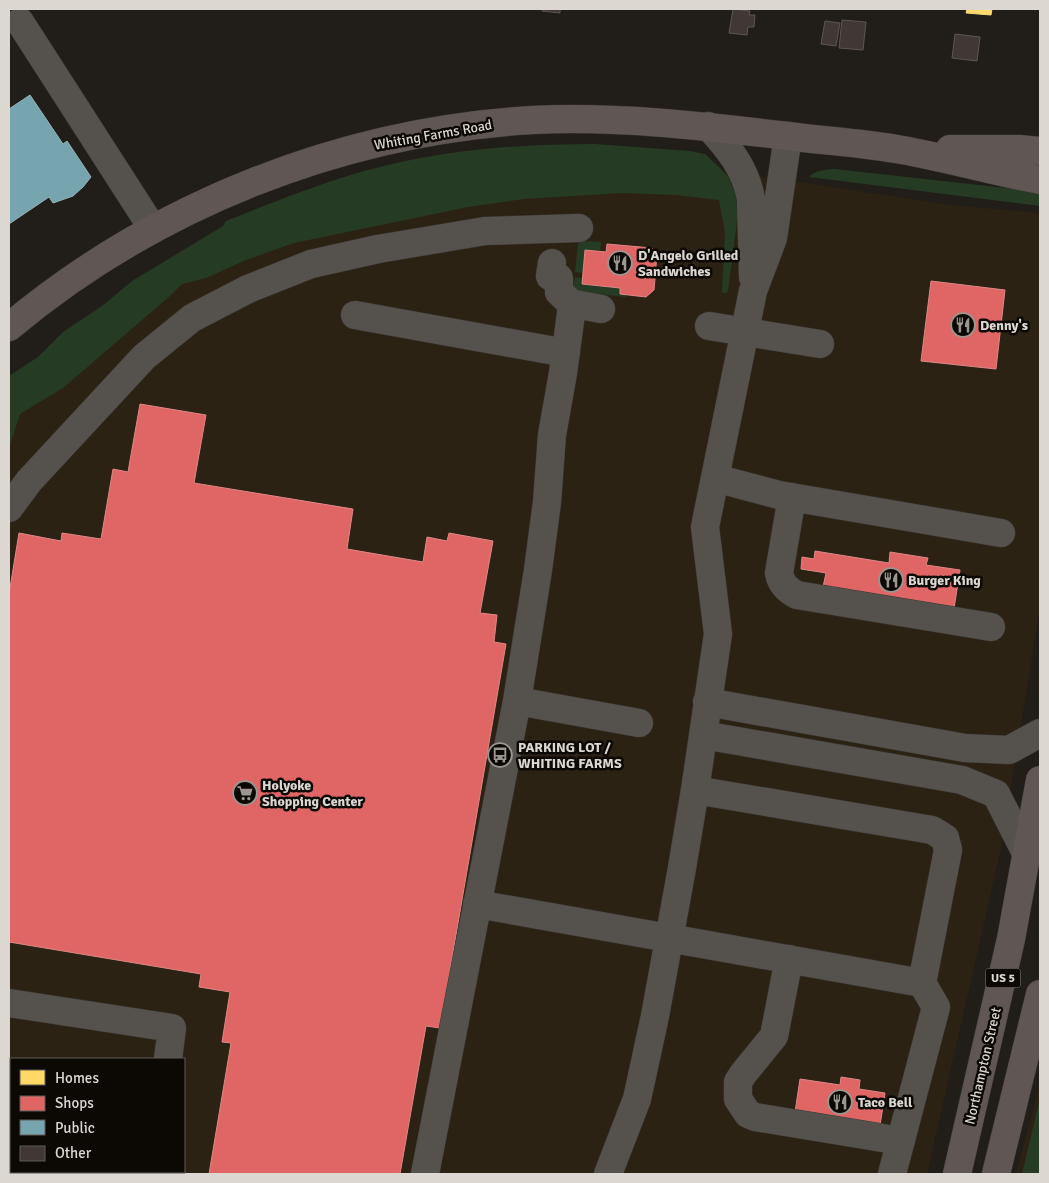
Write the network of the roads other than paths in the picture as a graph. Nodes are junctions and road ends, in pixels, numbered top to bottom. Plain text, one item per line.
1 (20, 22) dead end
2 (708, 126) junction
3 (788, 136) junction
4 (901, 150) junction
5 (1040, 150) edge
6 (1040, 180) edge
7 (153, 228) junction
8 (579, 228) dead end
9 (552, 263) dead end
10 (753, 291) junction
11 (573, 305) junction
12 (601, 309) dead end
13 (354, 315) dead end
14 (709, 326) dead end
15 (9, 327) edge
16 (744, 332) junction
17 (820, 344) dead end
18 (566, 353) junction
19 (715, 478) junction
20 (792, 497) junction
21 (9, 508) edge
22 (1001, 532) dead end
23 (991, 627) dead end
24 (517, 701) junction
25 (708, 702) junction
26 (639, 723) dead end
27 (1040, 733) edge
28 (703, 734) junction
29 (1040, 780) edge
30 (695, 790) junction
31 (1026, 853) junction
32 (478, 904) junction
33 (668, 938) junction
34 (788, 959) junction
35 (922, 983) junction
36 (1040, 994) edge
37 (9, 1003) edge
38 (168, 1058) edge
39 (901, 1140) junction
40 (425, 1174) edge
41 (608, 1174) edge
42 (892, 1174) edge
43 (957, 1174) edge
44 (996, 1174) edge

1 - 7 lane
2 - 3 main road, Whiting Farms Road
2 - 7 main road, Whiting Farms Road
2 - 10 lane
3 - 4 main road, Whiting Farms Road
3 - 10 lane
4 - 5 main road, Whiting Farms Road
4 - 6 main road, Whiting Farms Road
7 - 15 main road, Whiting Farms Road
8 - 21 lane
9 - 11 lane
10 - 16 lane
11 - 12 lane
11 - 18 lane
13 - 18 lane
14 - 16 lane
16 - 17 lane
16 - 19 lane
18 - 24 lane
19 - 20 lane
19 - 25 lane
20 - 22 lane
20 - 23 lane
24 - 26 lane
24 - 32 lane
25 - 27 lane
25 - 28 lane
28 - 30 lane
28 - 31 lane
29 - 31 main road, Northampton Street / US 5
30 - 33 lane
30 - 35 lane
31 - 43 main road, Northampton Street / US 5
32 - 33 lane
32 - 40 lane
33 - 34 lane
33 - 41 lane
34 - 35 lane
34 - 39 lane
35 - 39 lane
36 - 44 main road
37 - 38 lane
39 - 42 lane

